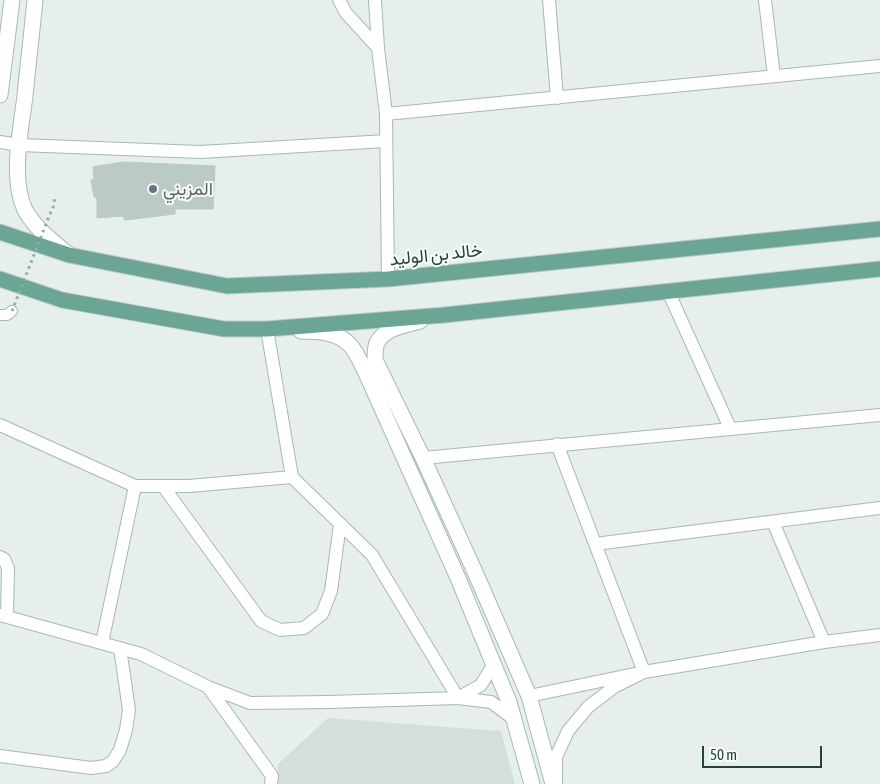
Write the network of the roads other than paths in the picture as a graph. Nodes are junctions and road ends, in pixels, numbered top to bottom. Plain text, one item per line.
1 (12, 0) edge
2 (35, 0) edge
3 (339, 0) edge
4 (375, 0) edge
5 (549, 0) edge
6 (765, 0) edge
7 (378, 48) junction
8 (880, 66) edge
9 (774, 76) junction
10 (0, 95) edge
11 (557, 98) junction
12 (386, 114) junction
13 (386, 141) junction
14 (0, 142) edge
15 (19, 145) junction
16 (880, 229) edge
17 (0, 232) edge
18 (69, 254) junction
19 (880, 269) edge
20 (0, 279) edge
21 (388, 279) junction
22 (668, 292) junction
23 (12, 311) road end
24 (0, 315) edge
25 (444, 315) junction
26 (267, 330) junction
27 (880, 415) edge
28 (0, 425) edge
29 (730, 428) junction
30 (557, 444) junction
31 (423, 458) junction
32 (292, 477) junction
33 (135, 486) junction
34 (163, 486) junction
35 (880, 508) edge
36 (773, 522) junction
37 (340, 524) junction
38 (595, 544) junction
39 (0, 557) edge
40 (4, 616) edge
41 (880, 635) edge
42 (824, 642) junction
43 (102, 643) junction
44 (120, 648) junction
45 (493, 665) junction
46 (644, 672) junction
47 (208, 687) junction
48 (529, 696) junction
49 (458, 698) junction
50 (514, 719) junction
51 (0, 756) edge
52 (271, 784) edge
53 (532, 784) edge
54 (554, 784) edge

1 - 10 main road
2 - 15 main road
3 - 7 street
4 - 7 street
5 - 11 street
6 - 9 street
7 - 12 street
8 - 9 street
9 - 11 street
11 - 12 street
12 - 13 street
13 - 15 street
13 - 21 street
14 - 15 street
15 - 18 main road
16 - 21 main road, خالد بن الوليد
17 - 18 main road, خالد بن الوليد
18 - 21 main road, خالد بن الوليد
19 - 22 main road
20 - 26 main road
22 - 25 main road
22 - 29 street
23 - 24 street
25 - 26 main road
25 - 31 main road
26 - 32 street
26 - 45 main road
27 - 29 street
28 - 33 street
29 - 30 street
30 - 31 street
30 - 38 street
31 - 48 main road
32 - 34 street
32 - 37 street
33 - 34 street
33 - 43 street
34 - 37 street
35 - 36 street
36 - 38 street
36 - 42 street
37 - 49 street
38 - 46 street
39 - 40 street
40 - 43 street
41 - 42 street
42 - 46 street
43 - 44 street
44 - 47 street
44 - 51 street
45 - 49 street
45 - 50 main road
46 - 48 street
46 - 54 street
47 - 49 street
47 - 52 street
48 - 54 main road
49 - 50 street
50 - 53 main road

